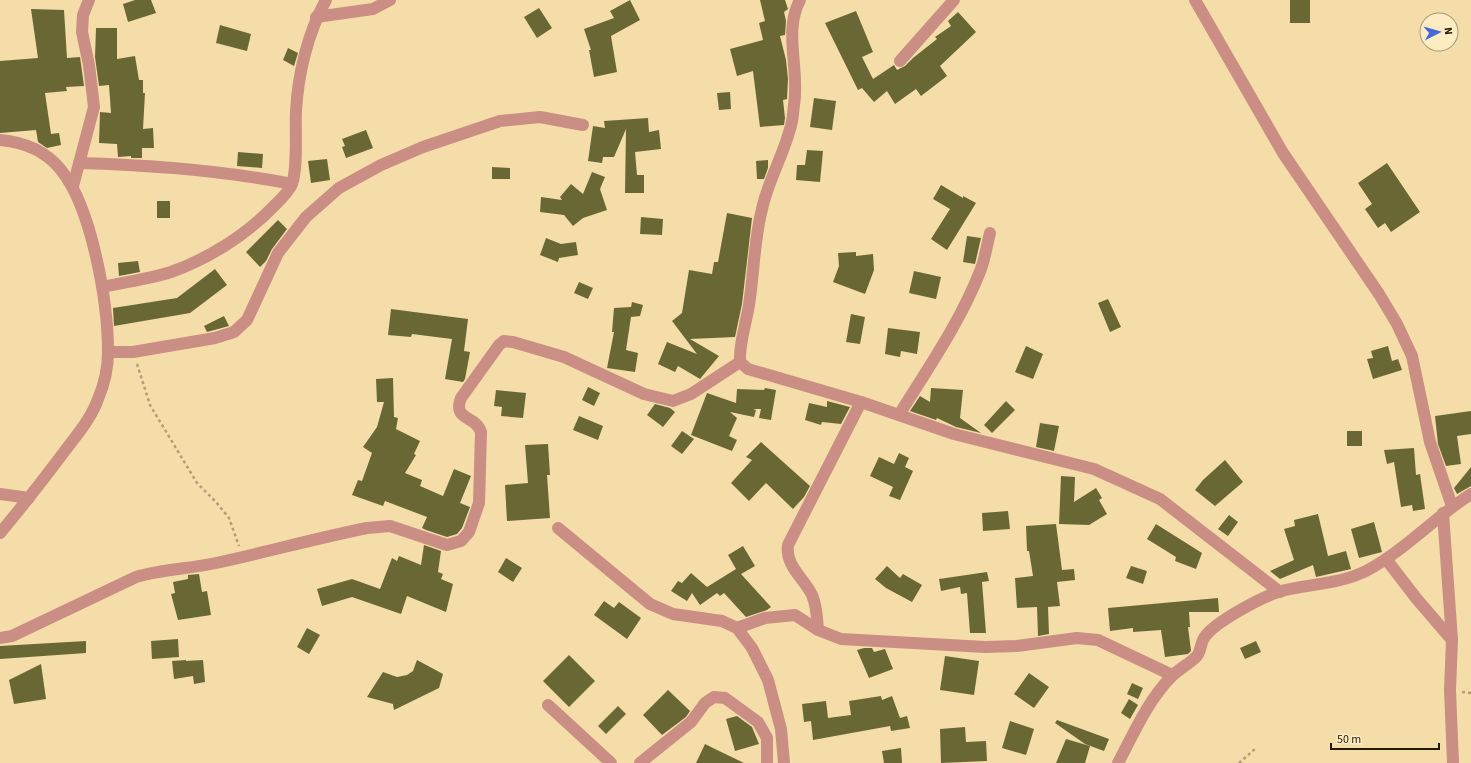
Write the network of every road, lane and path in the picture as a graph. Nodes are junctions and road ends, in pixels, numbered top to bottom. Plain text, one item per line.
1 (89, 0) edge
2 (326, 0) edge
3 (390, 0) edge
4 (800, 0) edge
5 (954, 0) edge
6 (1195, 0) edge
7 (316, 17) junction
8 (900, 61) dead end
9 (583, 125) dead end
10 (0, 140) edge
11 (79, 163) junction
12 (292, 184) junction
13 (73, 186) junction
14 (990, 233) dead end
15 (102, 287) junction
16 (108, 352) junction
17 (134, 352) junction
18 (740, 362) junction
19 (861, 402) junction
20 (899, 415) junction
21 (0, 494) edge
22 (1471, 494) edge
23 (29, 498) junction
24 (1448, 510) junction
25 (558, 528) dead end
26 (0, 533) edge
27 (241, 556) junction
28 (1386, 559) junction
29 (1280, 592) junction
30 (737, 628) junction
31 (818, 630) junction
32 (0, 638) edge
33 (1452, 640) junction
34 (1172, 675) junction
35 (548, 705) dead end
36 (1256, 748) dead end
37 (612, 763) edge
38 (640, 763) edge
39 (767, 763) edge
40 (784, 763) edge
41 (1118, 763) edge
42 (1239, 763) edge
43 (1453, 763) edge

1 - 11 street
2 - 7 street
3 - 7 street
4 - 18 street
5 - 8 street
6 - 24 street
7 - 12 street
9 - 17 street
10 - 13 street
11 - 12 street
11 - 13 street
12 - 15 street
13 - 15 street
14 - 20 street
15 - 16 street
16 - 17 street
16 - 23 street
17 - 27 path
18 - 19 street
18 - 27 street
19 - 20 street
19 - 31 street
20 - 29 street
21 - 23 street
22 - 24 street
23 - 26 street
24 - 28 street
24 - 33 street
25 - 30 street
27 - 32 street
28 - 29 street
28 - 33 street
29 - 34 street
30 - 31 street
30 - 40 street
31 - 34 street
33 - 43 street
34 - 41 street
35 - 37 street
36 - 42 path
38 - 39 street

